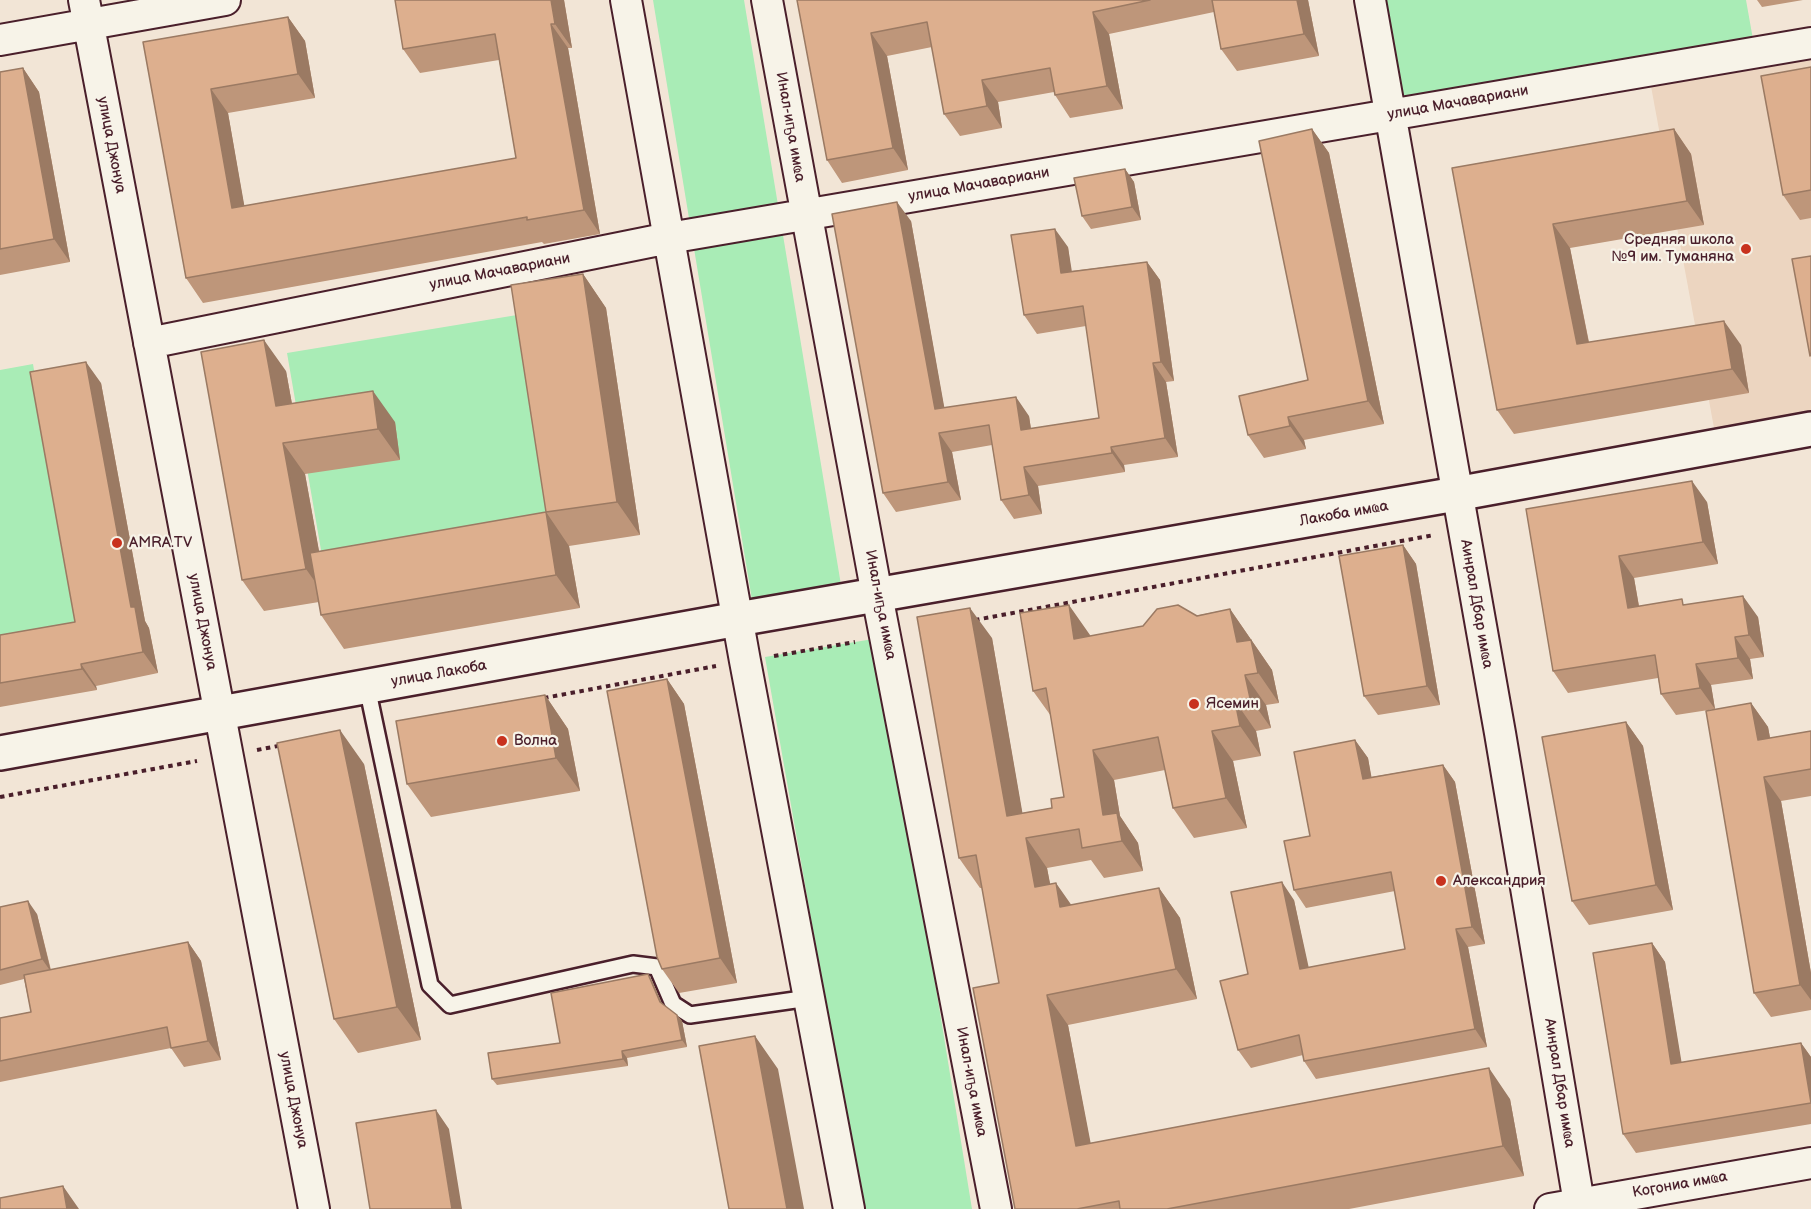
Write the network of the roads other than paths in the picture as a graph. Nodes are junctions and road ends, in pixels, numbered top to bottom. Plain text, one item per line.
1 (225, 0) edge
2 (626, 0) edge
3 (767, 0) edge
4 (1370, 0) edge
5 (86, 12) edge
6 (0, 40) edge
7 (1811, 43) edge
8 (1390, 115) junction
9 (806, 214) junction
10 (669, 238) junction
11 (149, 343) junction
12 (1811, 429) edge
13 (1456, 494) junction
14 (877, 595) junction
15 (738, 620) junction
16 (367, 687) junction
17 (220, 713) junction
18 (0, 753) edge
19 (809, 998) junction
20 (1811, 1162) edge
21 (1579, 1206) edge
22 (314, 1209) edge
23 (849, 1209) edge
24 (996, 1209) edge
25 (1550, 1209) edge

1 - 5 street
2 - 10 street
3 - 9 street, Инал-иҧа имҩа
4 - 8 street, Аинрал Дбар имҩа
5 - 6 street
5 - 11 street, улица Джонуа
7 - 8 street, улица Мачавариани
8 - 9 street, улица Мачавариани
8 - 13 street, Аинрал Дбар имҩа
9 - 10 street, улица Мачавариани
9 - 14 street, Инал-иҧа имҩа
10 - 11 street, улица Мачавариани
10 - 15 street
11 - 17 street, улица Джонуа
12 - 13 main road, Лакоба имҩа
13 - 14 main road, Лакоба имҩа
13 - 21 street, Аинрал Дбар имҩа
14 - 15 main road, улица Лакоба
14 - 24 street, Инал-иҧа имҩа
15 - 16 main road, улица Лакоба
15 - 19 street
16 - 17 main road, улица Лакоба
16 - 19 lane
17 - 18 main road, улица Лакоба
17 - 22 street, улица Джонуа
19 - 23 street
20 - 21 street, Коӷониа имҩа
21 - 25 street, Коӷониа имҩа

